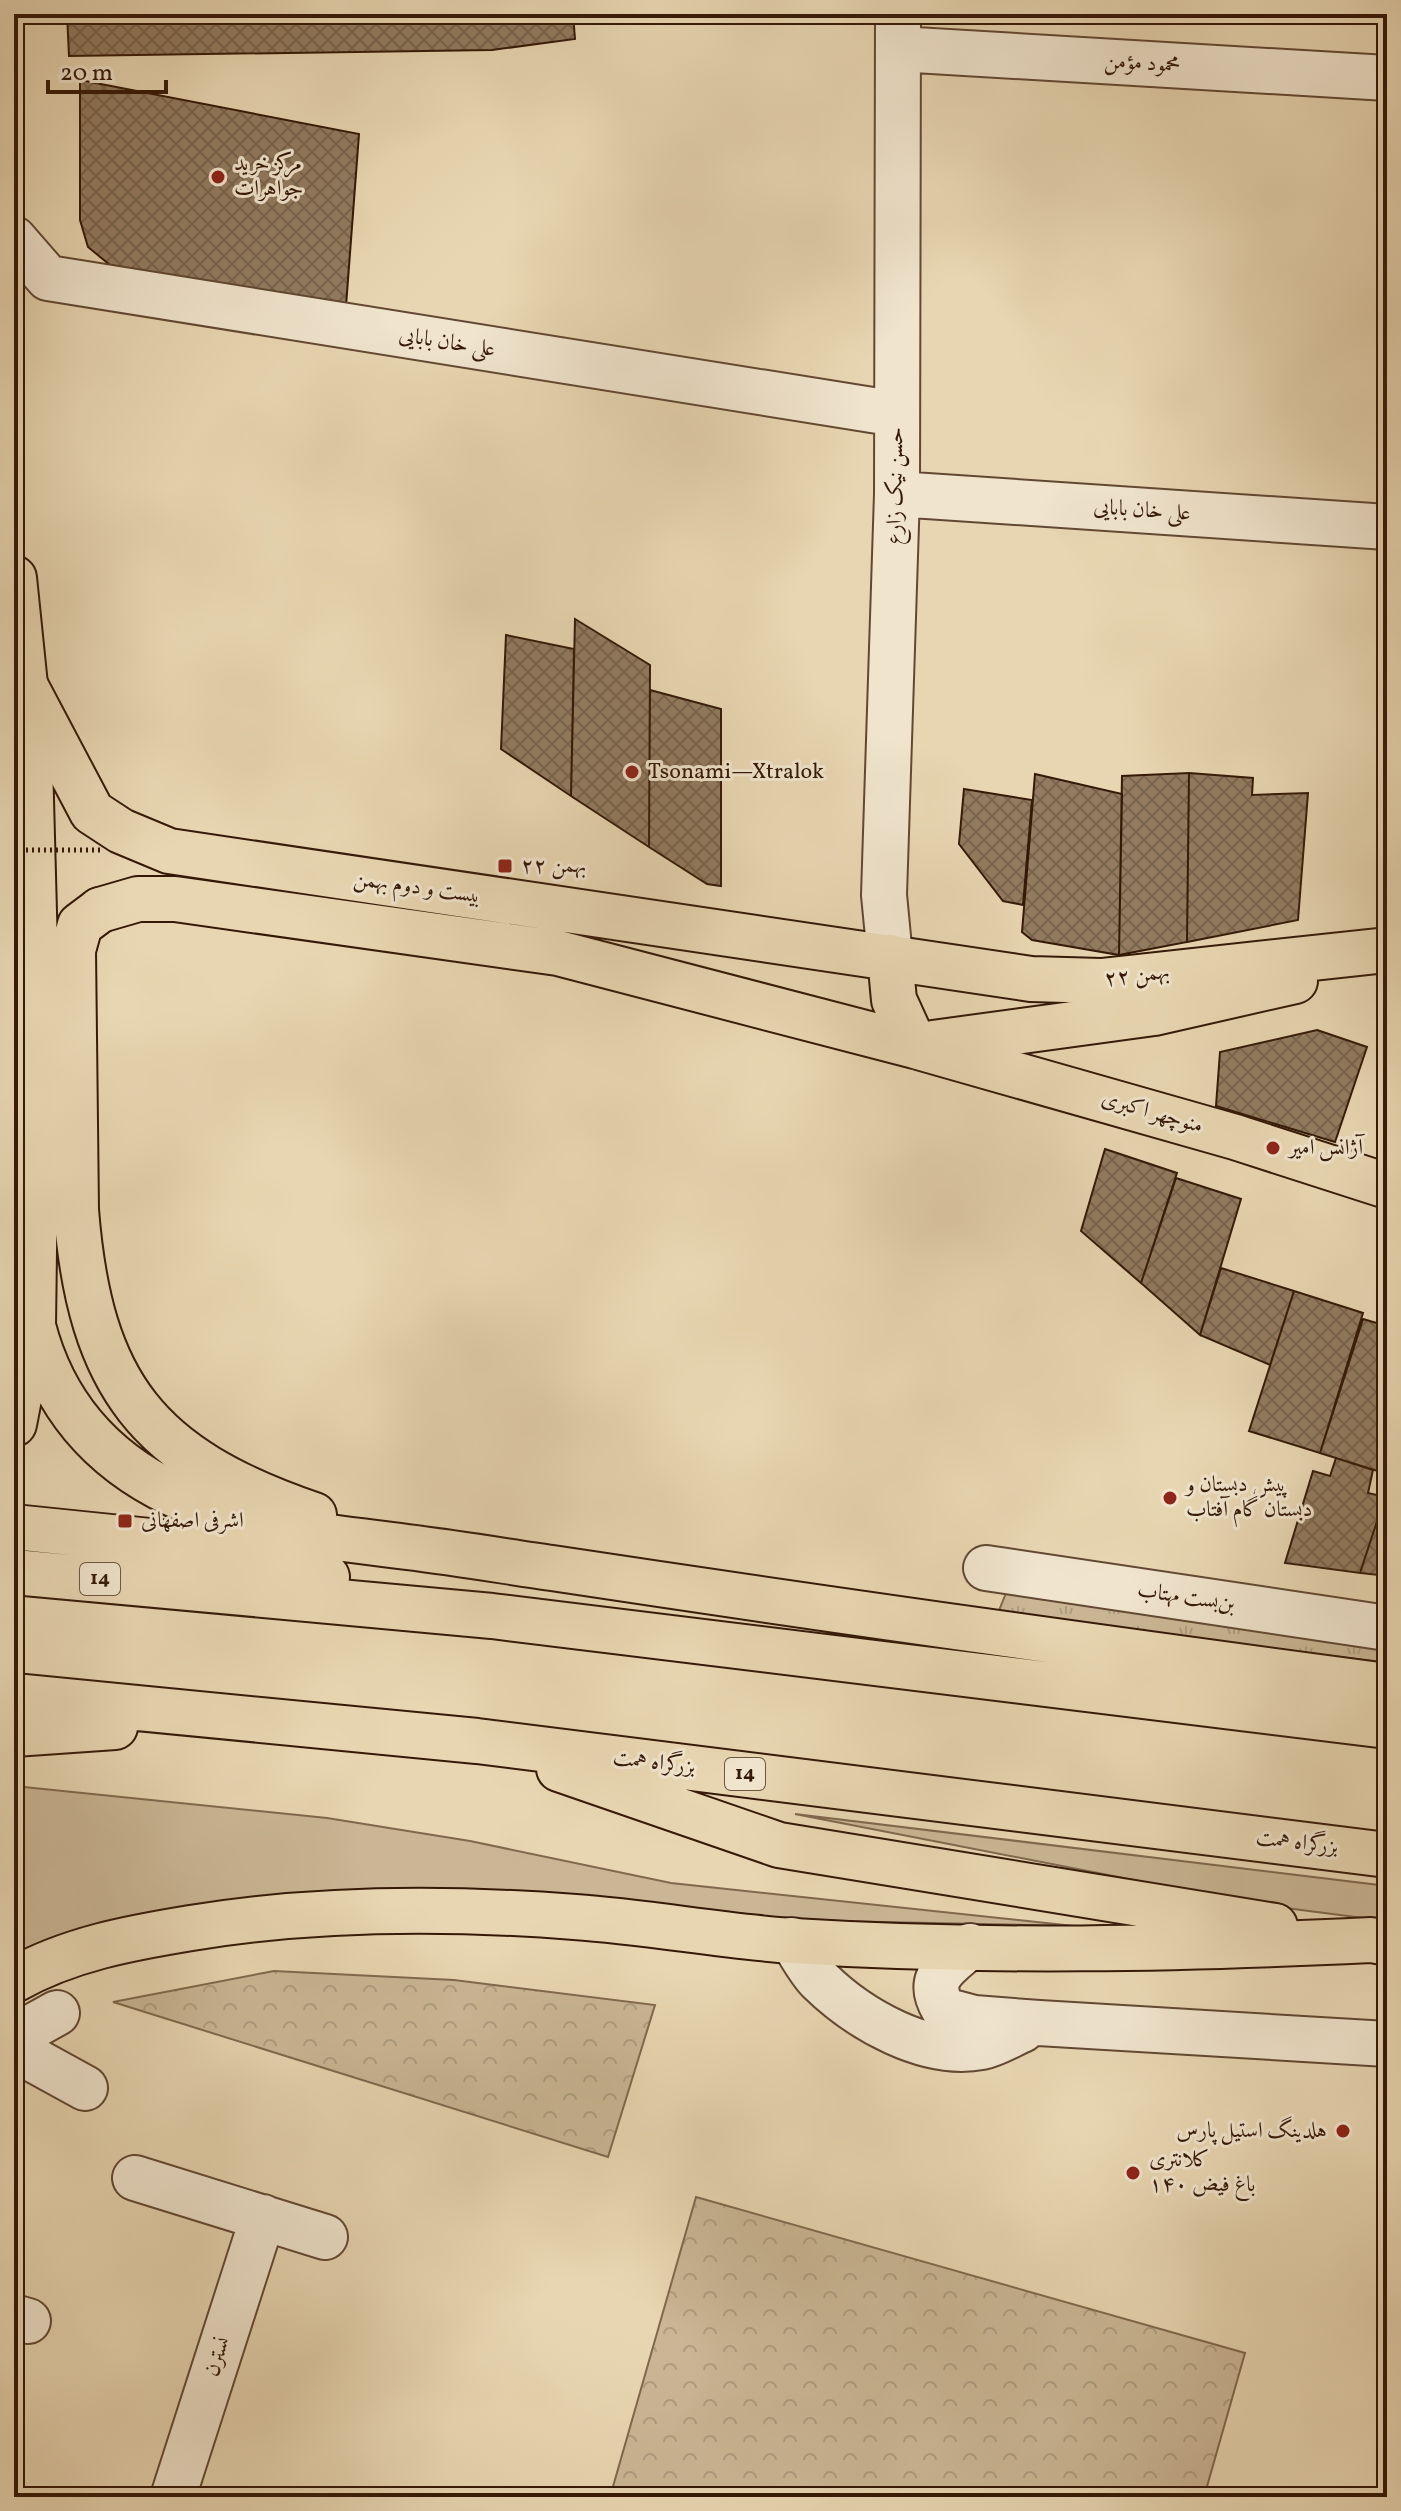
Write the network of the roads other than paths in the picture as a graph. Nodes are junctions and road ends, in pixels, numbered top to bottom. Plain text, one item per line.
1 (898, 32) edge
2 (1387, 78) edge
3 (14, 239) edge
4 (897, 414) junction
5 (897, 494) junction
6 (1387, 527) edge
7 (14, 578) edge
8 (26, 687) junction
9 (1386, 950) edge
10 (890, 957) junction
11 (915, 1046) junction
12 (1387, 1186) edge
13 (33, 1326) junction
14 (14, 1424) edge
15 (14, 1527) edge
16 (407, 1547) junction
17 (187, 1566) junction
18 (986, 1568) dead end
19 (14, 1572) edge
20 (1387, 1628) edge
21 (958, 1629) junction
22 (741, 1646) junction
23 (1387, 1686) edge
24 (14, 1696) edge
25 (240, 1718) junction
26 (1387, 1726) edge
27 (14, 1734) edge
28 (477, 1741) junction
29 (1387, 1855) edge
30 (792, 1940) junction
31 (1379, 1942) edge
32 (970, 1946) junction
33 (14, 1980) edge
34 (57, 2013) dead end
35 (1039, 2023) junction
36 (14, 2037) edge
37 (1387, 2044) edge
38 (14, 2049) edge
39 (85, 2088) dead end
40 (135, 2178) dead end
41 (263, 2217) junction
42 (325, 2237) dead end
43 (173, 2497) edge

1 - 2 street, محمود مؤمن
1 - 4 street, حسن نیک زارع
3 - 4 street, علی خان بابایی
4 - 5 street, حسن نیک زارع
5 - 6 street, علی خان بابایی
5 - 10 street, حسن نیک زارع
7 - 8 main road
8 - 10 main road, بیست و دوم بهمن
8 - 13 main road
9 - 10 main road, ۲۲ بهمن
9 - 11 main road, ۲۲ بهمن
10 - 11 main road
11 - 12 main road, منوچهر اکبری
11 - 16 main road, بیست و دوم بهمن
13 - 14 main road
13 - 16 main road
15 - 17 main road
16 - 21 main road
17 - 19 main road, 14
17 - 22 main road, 14
18 - 20 street, بن‌بست مهتاب
21 - 22 main road
21 - 23 main road
22 - 26 main road, 14
24 - 25 main road, بزرگراه همت / 14
25 - 27 main road
25 - 28 main road, بزرگراه همت / 14
28 - 29 main road, بزرگراه همت / 14
28 - 31 main road
30 - 32 main road
30 - 33 main road
30 - 35 street
31 - 32 main road
32 - 35 street
34 - 36 street
35 - 37 street
38 - 39 street
40 - 41 street
41 - 42 street
41 - 43 street, نسترن

